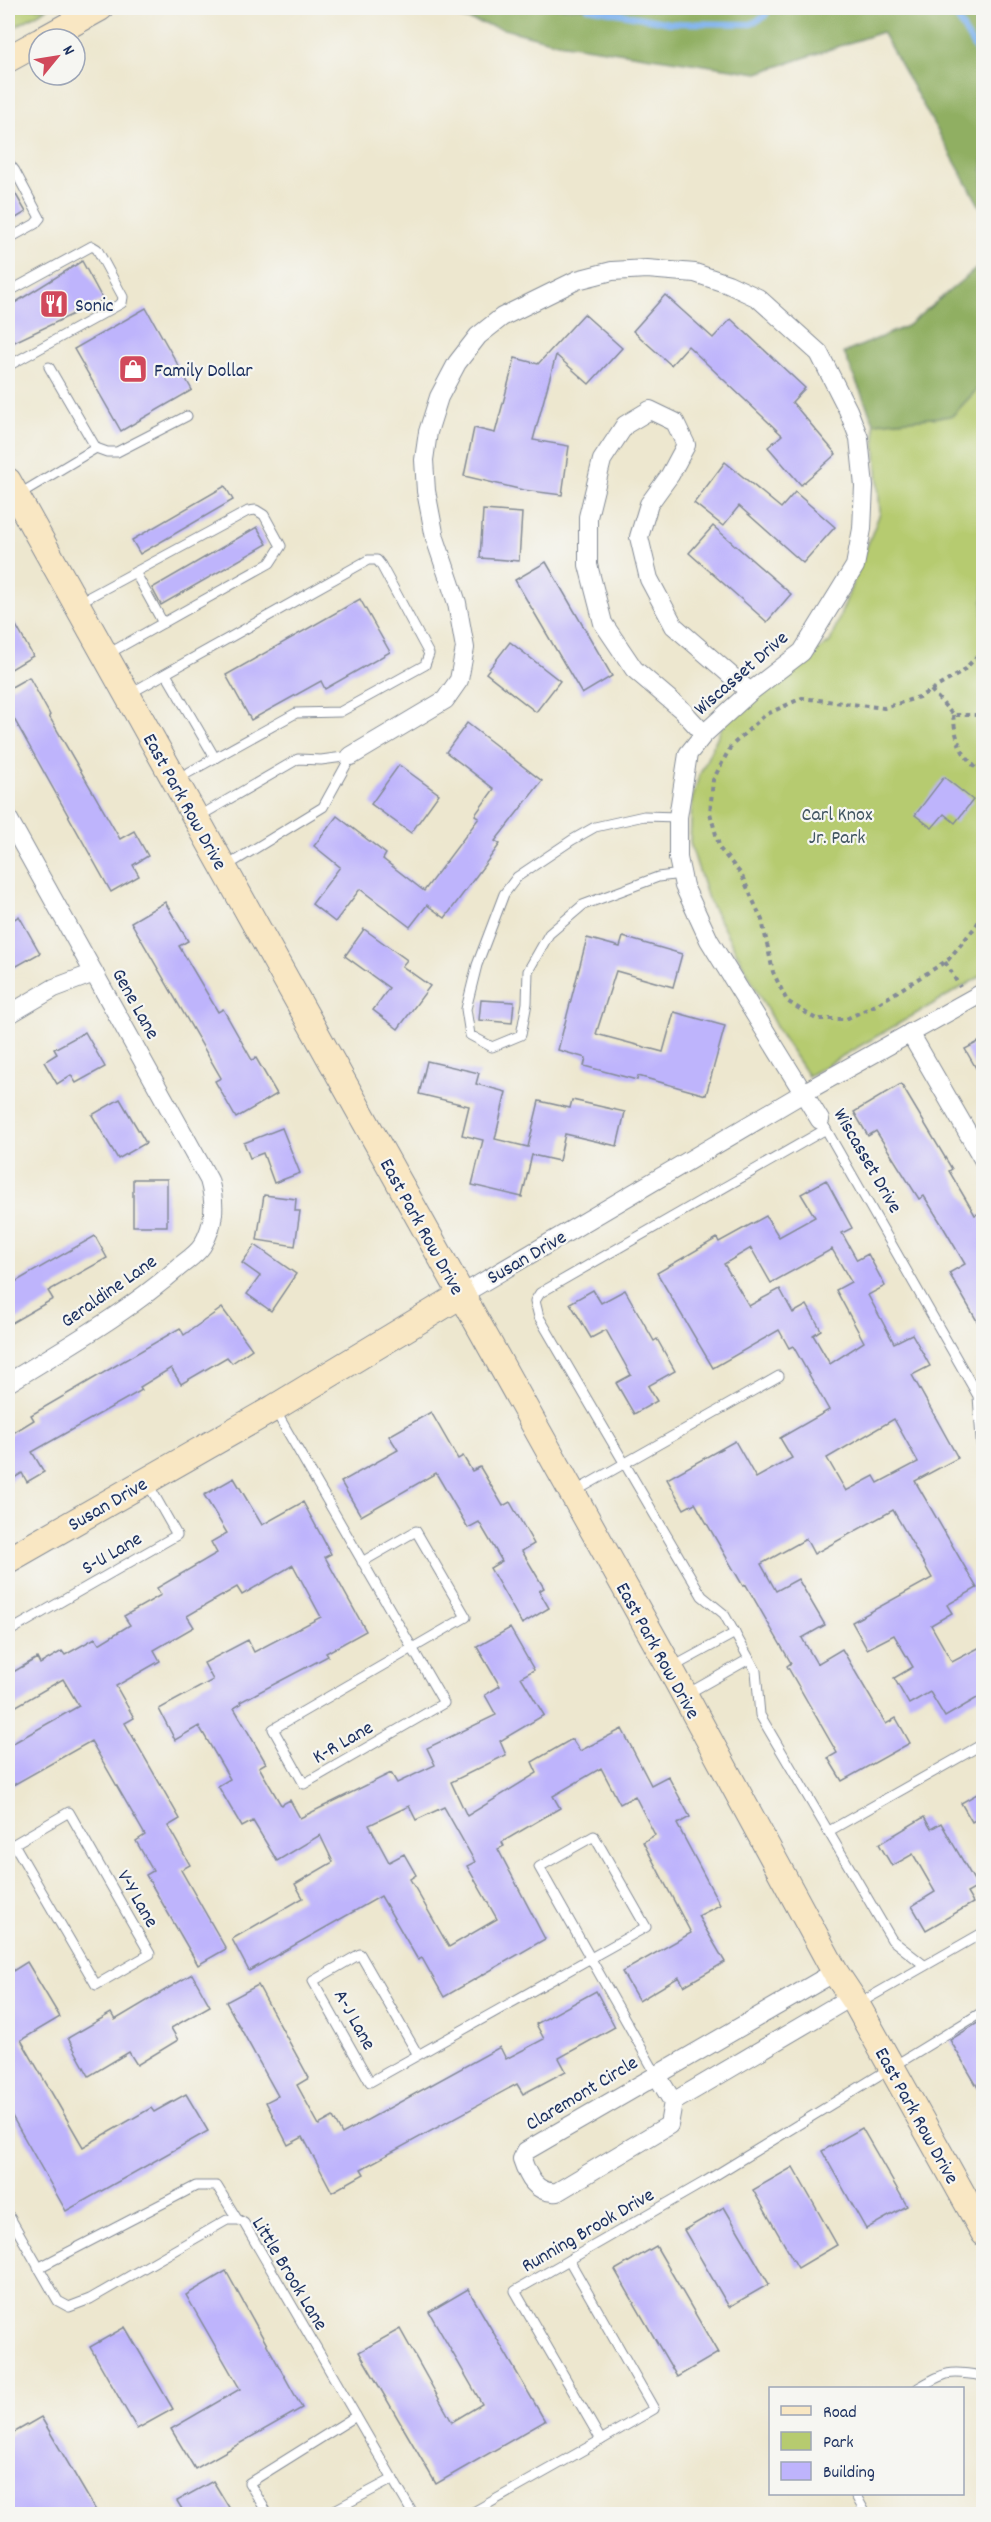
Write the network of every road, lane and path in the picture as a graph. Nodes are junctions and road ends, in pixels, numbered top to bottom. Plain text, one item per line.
1 (100, 8) edge
2 (66, 27) edge
3 (27, 49) edge
4 (8, 59) edge
5 (8, 162) edge
6 (8, 239) edge
7 (8, 292) edge
8 (8, 366) edge
9 (49, 367) dead end
10 (187, 416) dead end
11 (96, 448) junction
12 (12, 489) edge
13 (135, 572) junction
14 (76, 604) junction
15 (163, 623) junction
16 (984, 649) edge
17 (105, 656) junction
18 (166, 674) junction
19 (931, 690) junction
20 (750, 692) junction
21 (127, 696) junction
22 (953, 715) junction
23 (984, 716) edge
24 (704, 735) junction
25 (351, 756) junction
26 (215, 758) junction
27 (984, 776) edge
28 (175, 780) junction
29 (678, 817) junction
30 (8, 818) edge
31 (196, 818) junction
32 (223, 868) junction
33 (681, 874) junction
34 (984, 912) edge
35 (945, 962) junction
36 (94, 973) junction
37 (976, 996) edge
38 (8, 1015) edge
39 (910, 1033) junction
40 (805, 1092) junction
41 (823, 1124) junction
42 (984, 1161) edge
43 (213, 1215) joint
44 (461, 1294) junction
45 (779, 1376) dead end
46 (8, 1383) edge
47 (274, 1408) junction
48 (623, 1464) junction
49 (146, 1480) junction
50 (984, 1484) edge
51 (572, 1493) junction
52 (8, 1560) edge
53 (362, 1562) junction
54 (8, 1632) edge
55 (735, 1634) junction
56 (412, 1648) junction
57 (749, 1659) junction
58 (670, 1668) junction
59 (685, 1695) junction
60 (981, 1745) dead end
61 (829, 1832) junction
62 (11, 1845) edge
63 (984, 1932) edge
64 (591, 1958) junction
65 (924, 1965) junction
66 (835, 1972) junction
67 (854, 2001) junction
68 (984, 2011) edge
69 (418, 2055) junction
70 (891, 2067) junction
71 (656, 2074) junction
72 (673, 2102) junction
73 (8, 2214) edge
74 (237, 2219) junction
75 (982, 2228) edge
76 (568, 2260) junction
77 (38, 2268) junction
78 (984, 2379) edge
79 (920, 2387) edge
80 (356, 2416) junction
81 (601, 2440) junction
82 (393, 2479) junction
83 (856, 2495) edge
84 (268, 2514) edge
85 (327, 2514) edge
86 (413, 2514) edge
87 (470, 2514) edge
88 (866, 2514) edge

1 - 2 main road
3 - 4 main road
5 - 6 lane
7 - 8 lane
9 - 11 lane
10 - 11 lane
11 - 12 lane
12 - 14 main road, East Park Row Drive
13 - 14 lane
13 - 15 lane
13 - 15 lane
14 - 17 main road, East Park Row Drive
15 - 17 lane
16 - 19 path
17 - 21 main road, East Park Row Drive
18 - 21 lane
18 - 26 lane
18 - 26 lane
19 - 22 path
19 - 35 path
20 - 24 street, Wiscasset Drive
20 - 24 street
20 - 25 street, Wiscasset Drive
21 - 28 main road, East Park Row Drive
22 - 23 path
22 - 27 path
24 - 29 street, Wiscasset Drive
25 - 31 lane, Wiscasset Drive
25 - 32 lane
26 - 28 lane
28 - 31 main road, East Park Row Drive
29 - 33 street, Wiscasset Drive
29 - 33 lane
30 - 36 street, Gene Lane
31 - 32 main road, East Park Row Drive
32 - 44 main road, East Park Row Drive
33 - 40 street, Wiscasset Drive
34 - 35 path
35 - 37 path
36 - 38 street
36 - 43 street, Gene Lane
37 - 39 street, Susan Drive
39 - 40 street, Susan Drive
39 - 42 street
40 - 41 street, Wiscasset Drive
40 - 44 street, Susan Drive
41 - 48 lane
41 - 50 lane, Wiscasset Drive
43 - 46 street, Geraldine Lane
44 - 47 main road, Susan Drive
44 - 51 main road, East Park Row Drive
45 - 48 lane
47 - 49 main road, Susan Drive
47 - 53 lane, K-R Lane
48 - 51 lane
48 - 55 lane
49 - 52 main road, Susan Drive
49 - 54 lane, S-U Lane
51 - 58 main road, East Park Row Drive
53 - 56 lane, K-R Lane
53 - 56 lane
55 - 57 lane
55 - 58 lane
56 - 56 lane, K-R Lane
57 - 59 lane
57 - 61 lane
58 - 59 main road, East Park Row Drive
59 - 66 main road, East Park Row Drive
60 - 61 lane
61 - 65 lane
62 - 62 lane, V-Y Lane
63 - 65 lane
64 - 64 lane, A-J Lane
64 - 69 lane, A-J Lane
64 - 71 lane, A-J Lane
65 - 67 lane
66 - 67 main road, East Park Row Drive
66 - 71 street
67 - 70 main road, East Park Row Drive
67 - 72 street
68 - 70 lane, Running Brook Drive
69 - 69 lane, A-J Lane
70 - 75 main road, East Park Row Drive
70 - 76 lane, Running Brook Drive
71 - 72 street, Claremont Circle
71 - 72 street, Claremont Circle
73 - 77 lane, Little Brook Lane
74 - 77 lane
74 - 77 lane, Little Brook Lane
74 - 80 lane, Little Brook Lane
76 - 81 lane, Running Brook Drive
76 - 81 lane
78 - 79 lane
80 - 82 lane, Little Brook Lane
80 - 84 lane
81 - 87 lane
82 - 85 lane
82 - 86 lane, Little Brook Lane
83 - 88 lane

